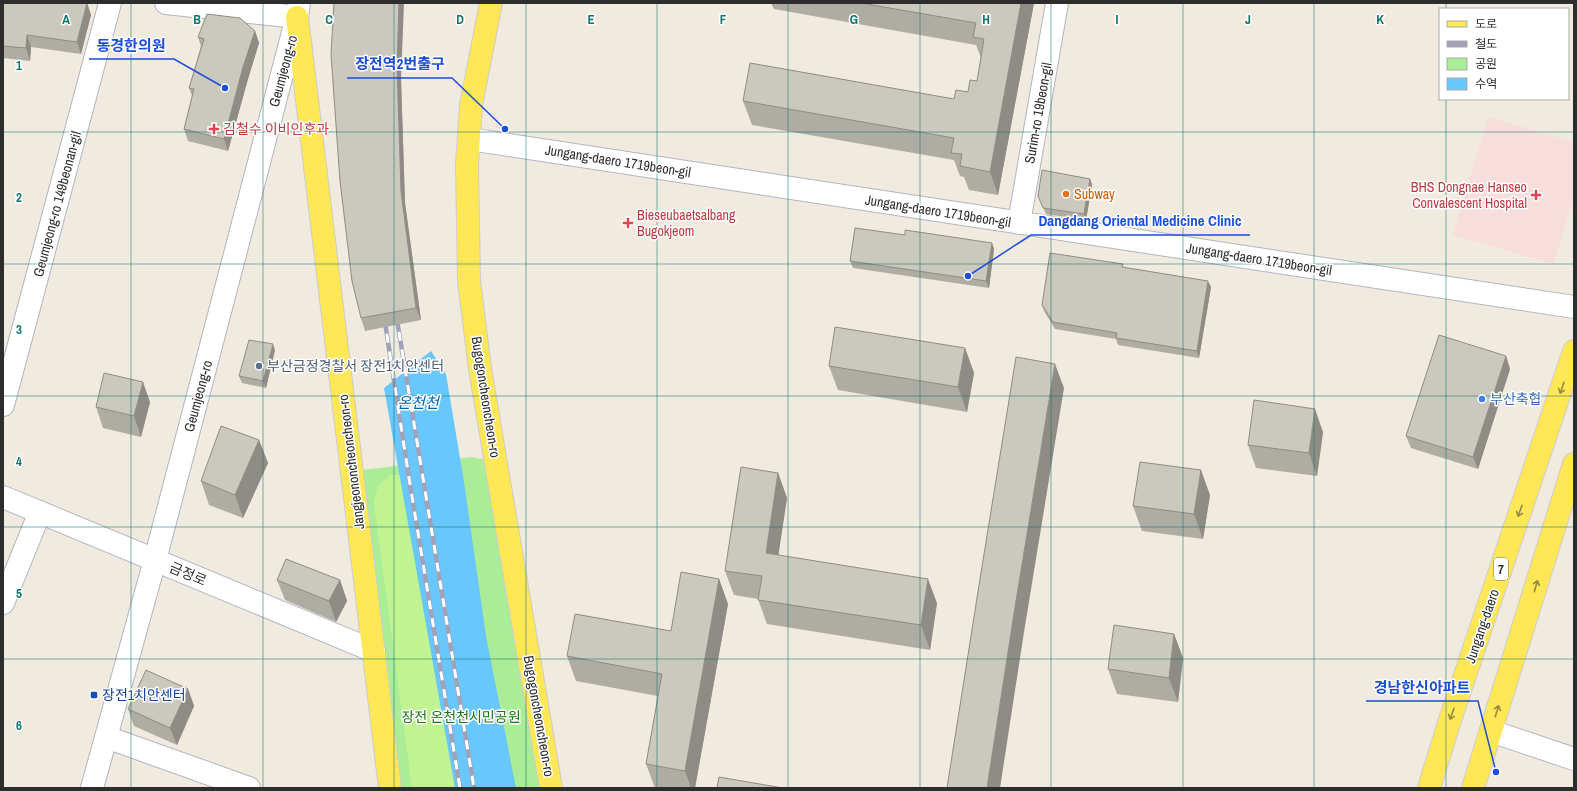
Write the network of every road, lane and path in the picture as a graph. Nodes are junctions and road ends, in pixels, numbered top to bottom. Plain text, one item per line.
1 (110, 3) edge
2 (166, 3) edge
3 (491, 3) edge
4 (1057, 3) edge
5 (298, 10) edge
6 (469, 139) junction
7 (1019, 223) junction
8 (1574, 307) edge
9 (1574, 351) edge
10 (3, 405) edge
11 (1574, 464) edge
12 (3, 497) edge
13 (40, 512) junction
14 (156, 560) junction
15 (3, 603) edge
16 (374, 651) junction
17 (1491, 731) junction
18 (106, 737) junction
19 (1574, 758) edge
20 (92, 788) edge
21 (249, 788) edge
22 (390, 788) edge
23 (551, 788) edge
24 (1429, 788) edge
25 (1473, 788) edge

1 - 10 street, Geumjeong-ro 149beonan-gil
2 - 5 street
3 - 6 main road, Bugogoncheoncheon-ro
4 - 7 street, Surim-ro 19beon-gil
5 - 14 street, Geumjeong-ro
5 - 16 main road, Jangjeononcheoncheon-ro
6 - 7 street, Jungang-daero 1719beon-gil
6 - 23 main road, Bugogoncheoncheon-ro
7 - 8 street, Jungang-daero 1719beon-gil
9 -> 24 main road, Jungang-daero / 7
17 -> 11 main road
12 - 13 street, 금정로
13 - 14 street, 금정로
13 - 15 street
14 - 16 street, 금정로
14 - 18 street, Geumjeong-ro
16 - 22 main road, Jangjeononcheoncheon-ro
17 - 19 street
17 - 25 main road
18 - 20 street, Geumjeong-ro
18 - 21 street

